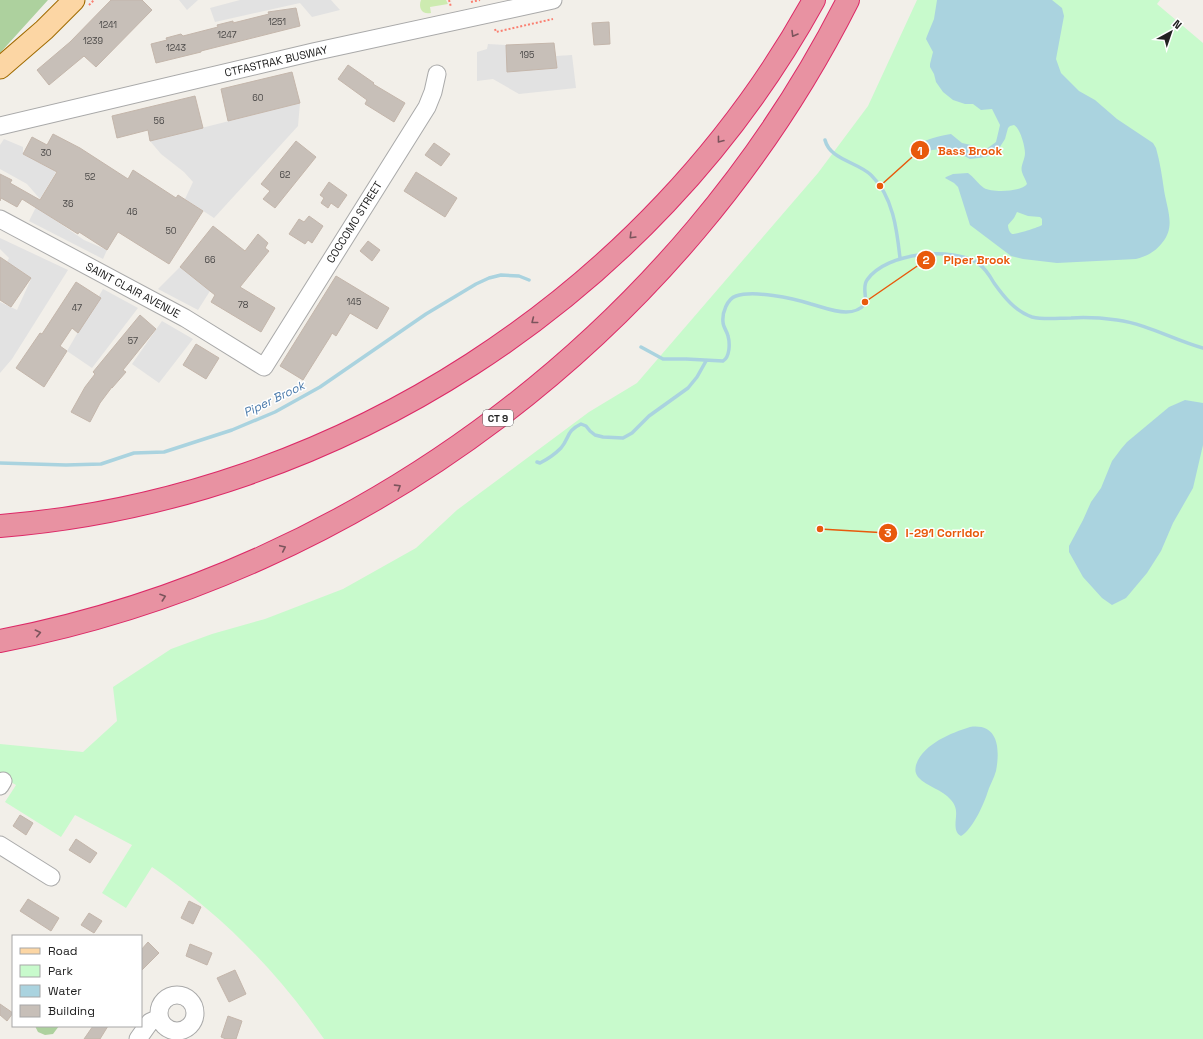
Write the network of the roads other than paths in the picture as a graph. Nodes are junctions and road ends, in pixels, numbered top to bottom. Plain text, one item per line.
1 (74, 0) edge
2 (553, 0) edge
3 (814, 0) edge
4 (848, 0) edge
5 (0, 68) edge
6 (437, 74) dead end
7 (0, 126) edge
8 (0, 218) edge
9 (264, 367) joint
10 (0, 526) edge
11 (0, 641) edge
12 (0, 845) edge
13 (51, 876) dead end
14 (160, 1018) dead end
15 (138, 1039) edge

1 - 5 main road
2 - 7 street, CTFASTRAK BUSWAY
3 -> 10 highway
11 -> 4 highway, CT 9
6 - 9 street, COCCOMO STREET
8 - 9 street, SAINT CLAIR AVENUE
12 - 13 street
14 - 15 street

